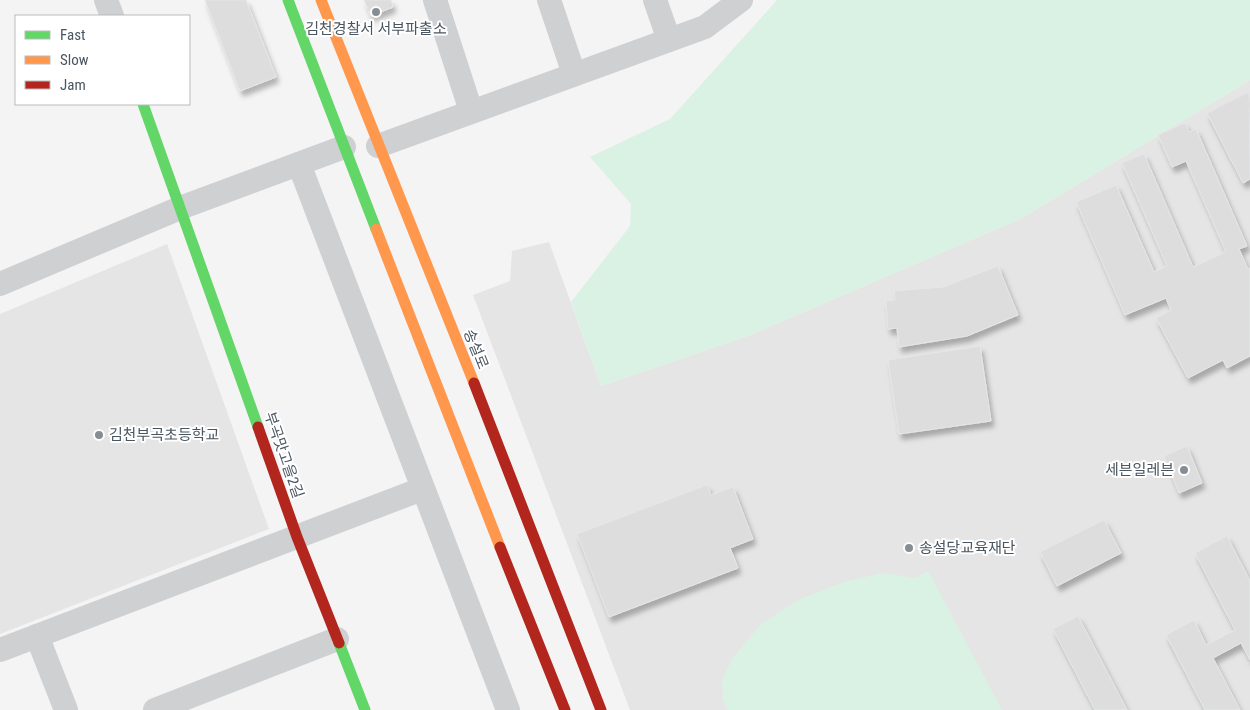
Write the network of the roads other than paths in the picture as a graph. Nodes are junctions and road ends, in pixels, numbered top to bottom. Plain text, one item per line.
1 (106, 0) edge
2 (288, 0) edge
3 (321, 0) edge
4 (435, 0) edge
5 (549, 0) edge
6 (655, 0) edge
7 (740, 0) edge
8 (112, 15) edge
9 (669, 40) junction
10 (574, 74) junction
11 (143, 105) edge
12 (471, 111) junction
13 (378, 146) junction
14 (344, 147) junction
15 (299, 164) junction
16 (180, 208) junction
17 (0, 284) edge
18 (422, 489) junction
19 (297, 537) junction
20 (37, 636) junction
21 (337, 639) junction
22 (0, 650) edge
23 (170, 707) edge
24 (66, 710) edge
25 (365, 710) edge
26 (508, 710) edge
27 (564, 710) edge
28 (600, 710) edge

1 - 8 street
2 - 14 street
3 - 13 street, 송설로
4 - 12 street
5 - 10 street
6 - 9 street
7 - 9 street
9 - 10 street
10 - 12 street
11 - 16 street, 부곡맛고을2길
12 - 13 street
13 - 28 street, 송설로
14 - 15 street
14 - 27 street
15 - 16 street
15 - 18 street
16 - 17 street
16 - 19 street, 부곡맛고을2길
18 - 19 street
18 - 26 street
19 - 20 street
19 - 21 street, 부곡맛고을2길
20 - 22 street
20 - 24 street
21 - 23 street
21 - 25 street, 부곡맛고을2길

